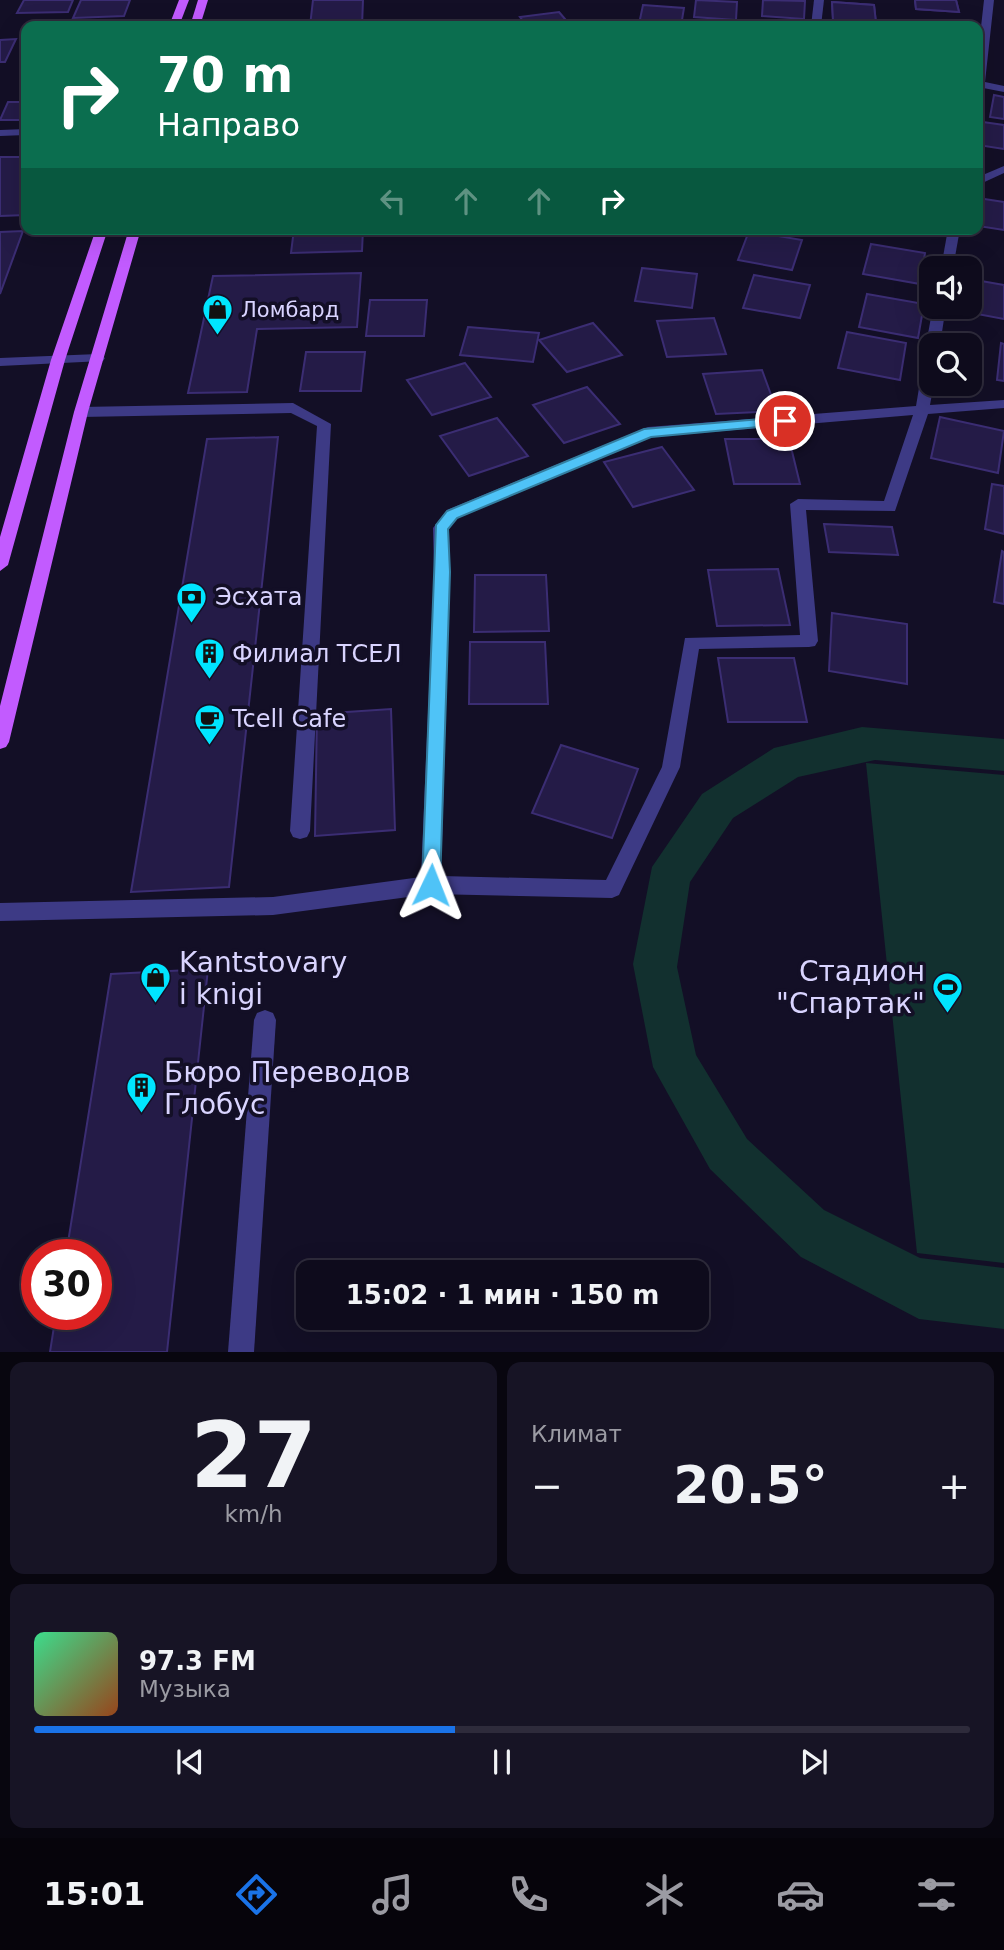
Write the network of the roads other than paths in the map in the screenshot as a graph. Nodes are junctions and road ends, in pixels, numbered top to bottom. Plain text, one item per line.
1 (184, 0) edge
2 (203, 0) edge
3 (819, 0) edge
4 (989, 0) edge
5 (176, 21) edge
6 (197, 21) edge
7 (817, 21) edge
8 (983, 50) edge
9 (983, 85) edge
10 (1004, 89) edge
11 (21, 132) edge
12 (0, 133) edge
13 (1004, 169) edge
14 (983, 180) edge
15 (100, 235) edge
16 (133, 235) edge
17 (953, 235) edge
18 (949, 256) edge
19 (98, 358) junction
20 (58, 360) junction
21 (0, 362) edge
22 (924, 396) edge
23 (1004, 404) edge
24 (922, 410) junction
25 (81, 412) junction
26 (0, 565) edge
27 (0, 742) edge
28 (300, 831) dead end
29 (431, 885) junction
30 (0, 912) edge
31 (265, 1020) dead end
32 (241, 1352) edge

1 - 5 main road
2 - 6 main road
3 - 7 street
4 - 8 street
9 - 10 street
11 - 12 street
13 - 14 street
15 - 20 main road
16 - 19 main road
17 - 18 street
19 - 20 street
19 - 25 main road
20 - 21 street
20 - 26 main road
22 - 24 street
23 - 24 street
24 - 29 street
24 - 29 street
25 - 27 main road
25 - 28 street
29 - 30 street
31 - 32 street

